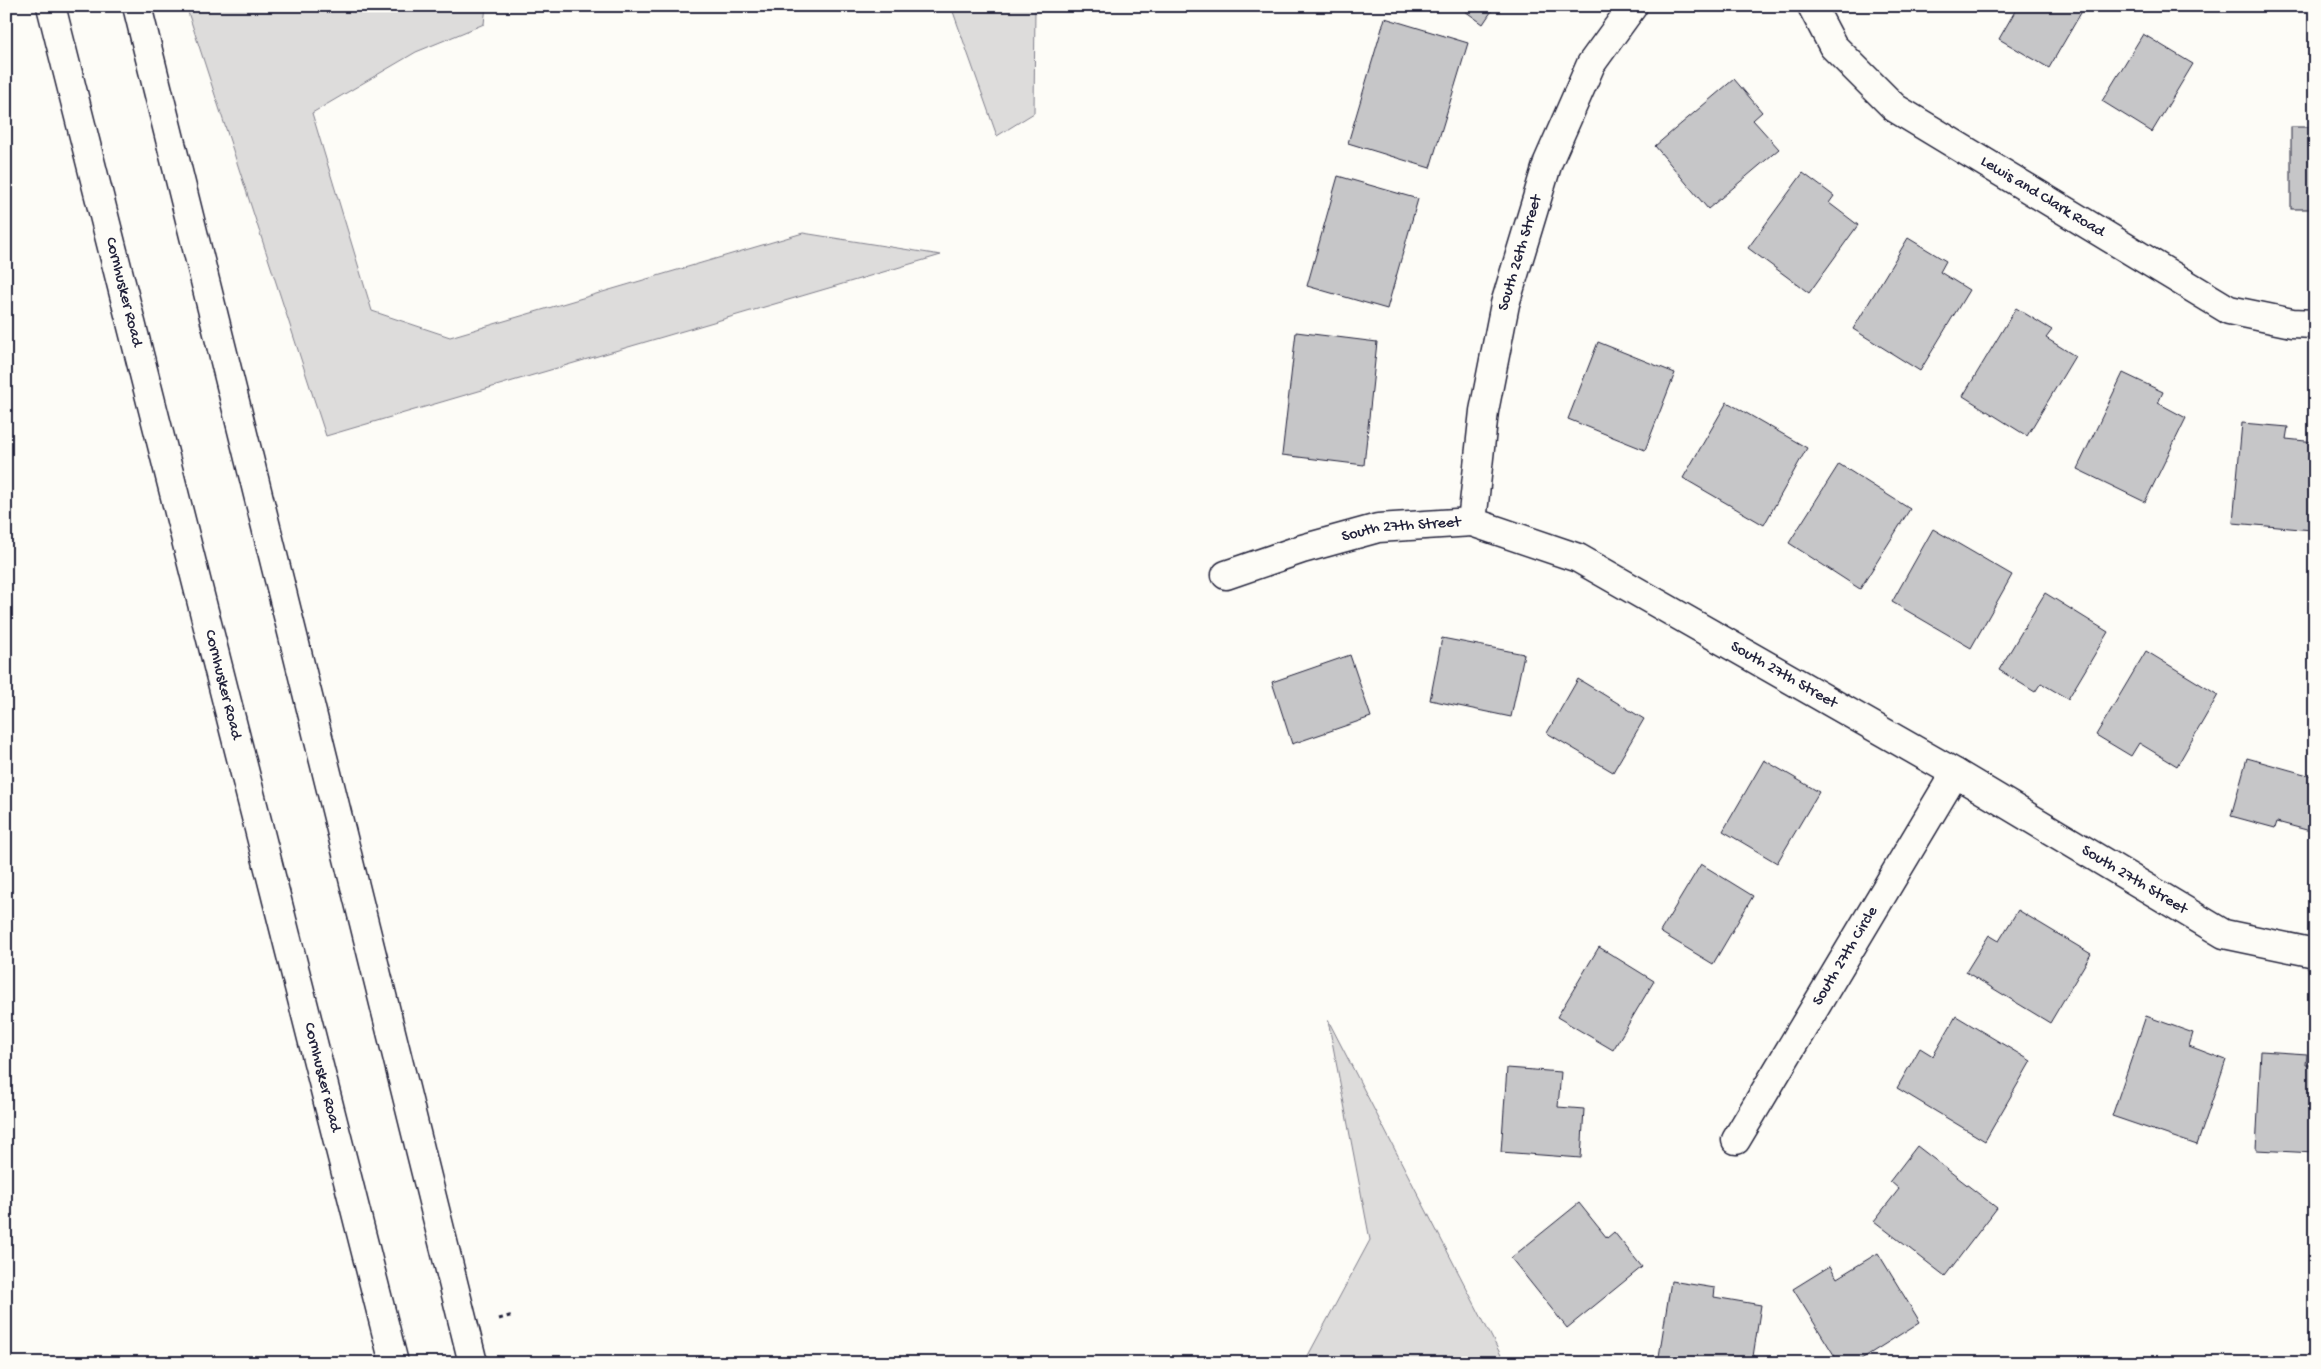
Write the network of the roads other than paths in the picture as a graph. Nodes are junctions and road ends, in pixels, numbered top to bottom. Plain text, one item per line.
1 (51, 6) edge
2 (137, 6) edge
3 (1633, 6) edge
4 (1812, 6) edge
5 (2315, 324) edge
6 (1472, 522) junction
7 (1226, 575) dead end
8 (1955, 773) junction
9 (2315, 953) edge
10 (1736, 1140) dead end
11 (394, 1363) edge
12 (473, 1363) edge

1 - 11 street, Cornhusker Road
2 - 12 street
3 - 6 street, South 26th Street
4 - 5 street, Lewis and Clark Road
6 - 7 street, South 27th Street
6 - 8 street, South 27th Street
8 - 9 street, South 27th Street
8 - 10 street, South 27th Circle

